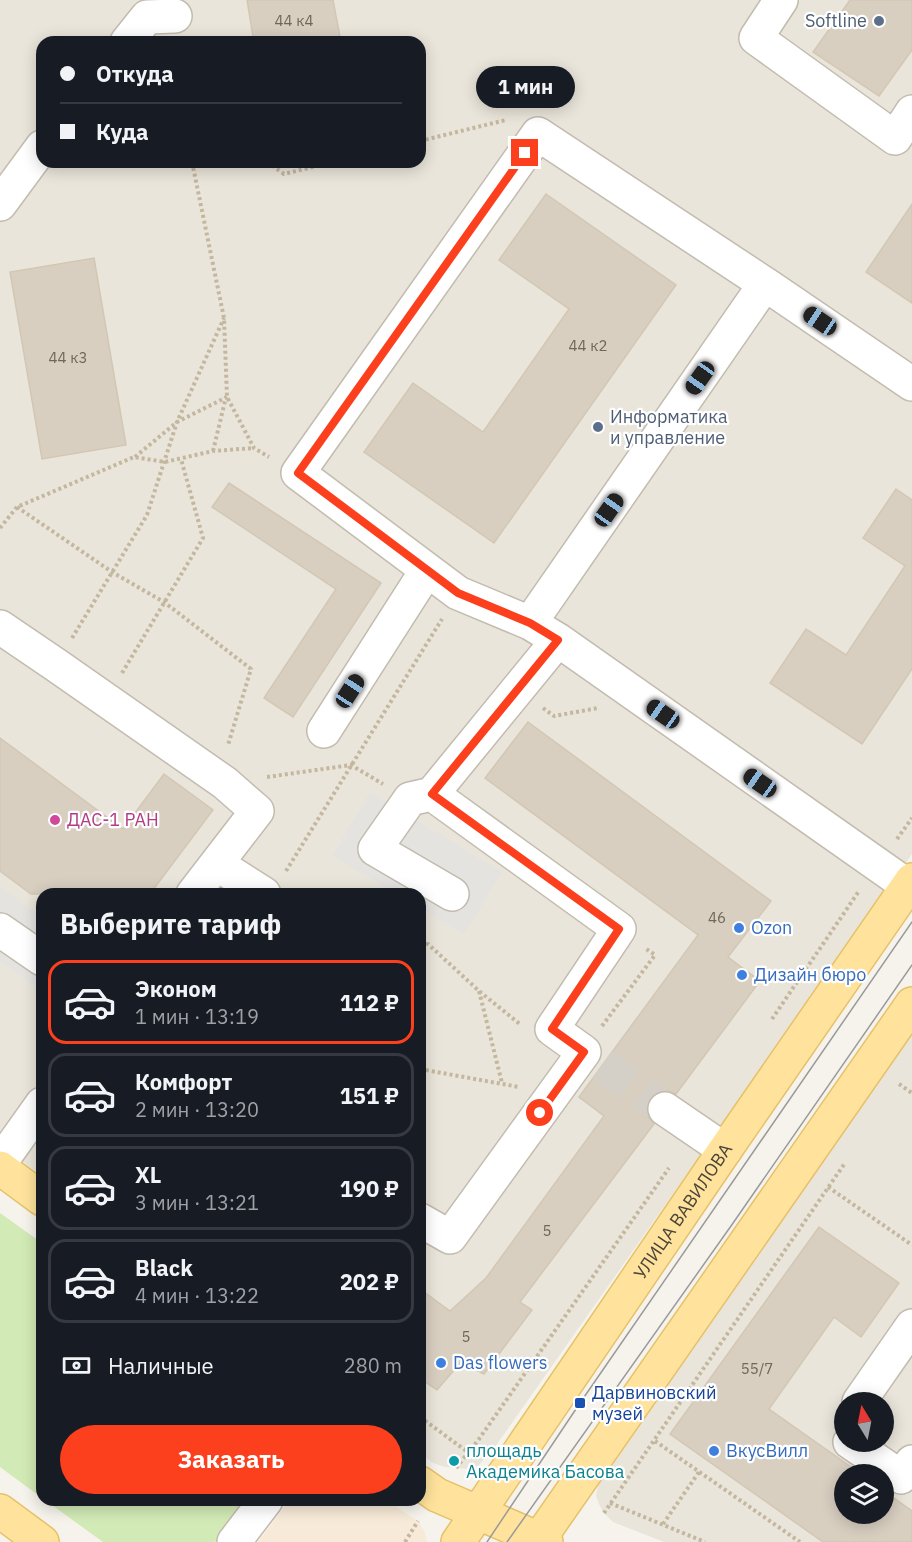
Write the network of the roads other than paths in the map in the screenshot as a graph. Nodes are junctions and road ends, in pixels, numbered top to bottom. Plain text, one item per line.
1 (781, 0) edge
2 (175, 16) dead end
3 (132, 36) edge
4 (912, 112) edge
5 (36, 155) edge
6 (0, 204) edge
7 (765, 284) junction
8 (912, 384) edge
9 (427, 570) junction
10 (530, 623) junction
11 (0, 627) edge
12 (558, 640) junction
13 (324, 731) dead end
14 (421, 797) junction
15 (217, 864) junction
16 (910, 883) edge
17 (274, 884) edge
18 (198, 888) edge
19 (452, 894) dead end
20 (0, 930) edge
21 (36, 956) edge
22 (912, 1004) edge
23 (665, 1109) tunnel mouth
24 (36, 1112) edge
25 (724, 1150) junction
26 (0, 1163) edge
27 (0, 1168) edge
28 (36, 1194) edge
29 (426, 1223) edge
30 (912, 1327) edge
31 (866, 1392) edge
32 (865, 1452) edge
33 (912, 1462) edge
34 (426, 1487) edge
35 (261, 1506) edge
36 (0, 1511) edge
37 (478, 1513) junction
38 (541, 1541) edge
39 (42, 1542) edge
40 (234, 1542) edge
41 (458, 1542) edge

1 - 4 street
2 - 3 street
5 - 6 street
7 - 8 street
7 - 9 street
7 - 10 street
9 - 10 street
9 - 13 street
10 - 12 street
11 - 15 street
12 - 14 street
12 - 16 street
14 - 19 street
14 - 29 street
15 - 17 street
15 - 18 street
16 - 25 main road, УЛИЦА ВАВИЛОВА
20 - 21 street
22 - 38 main road
23 - 25 street
24 - 26 street
25 - 37 main road, УЛИЦА ВАВИЛОВА
27 - 28 main road
30 - 31 street
32 - 33 street
34 - 37 main road
35 - 40 street
36 - 39 main road
37 - 38 main road
37 - 41 main road, УЛИЦА ВАВИЛОВА

